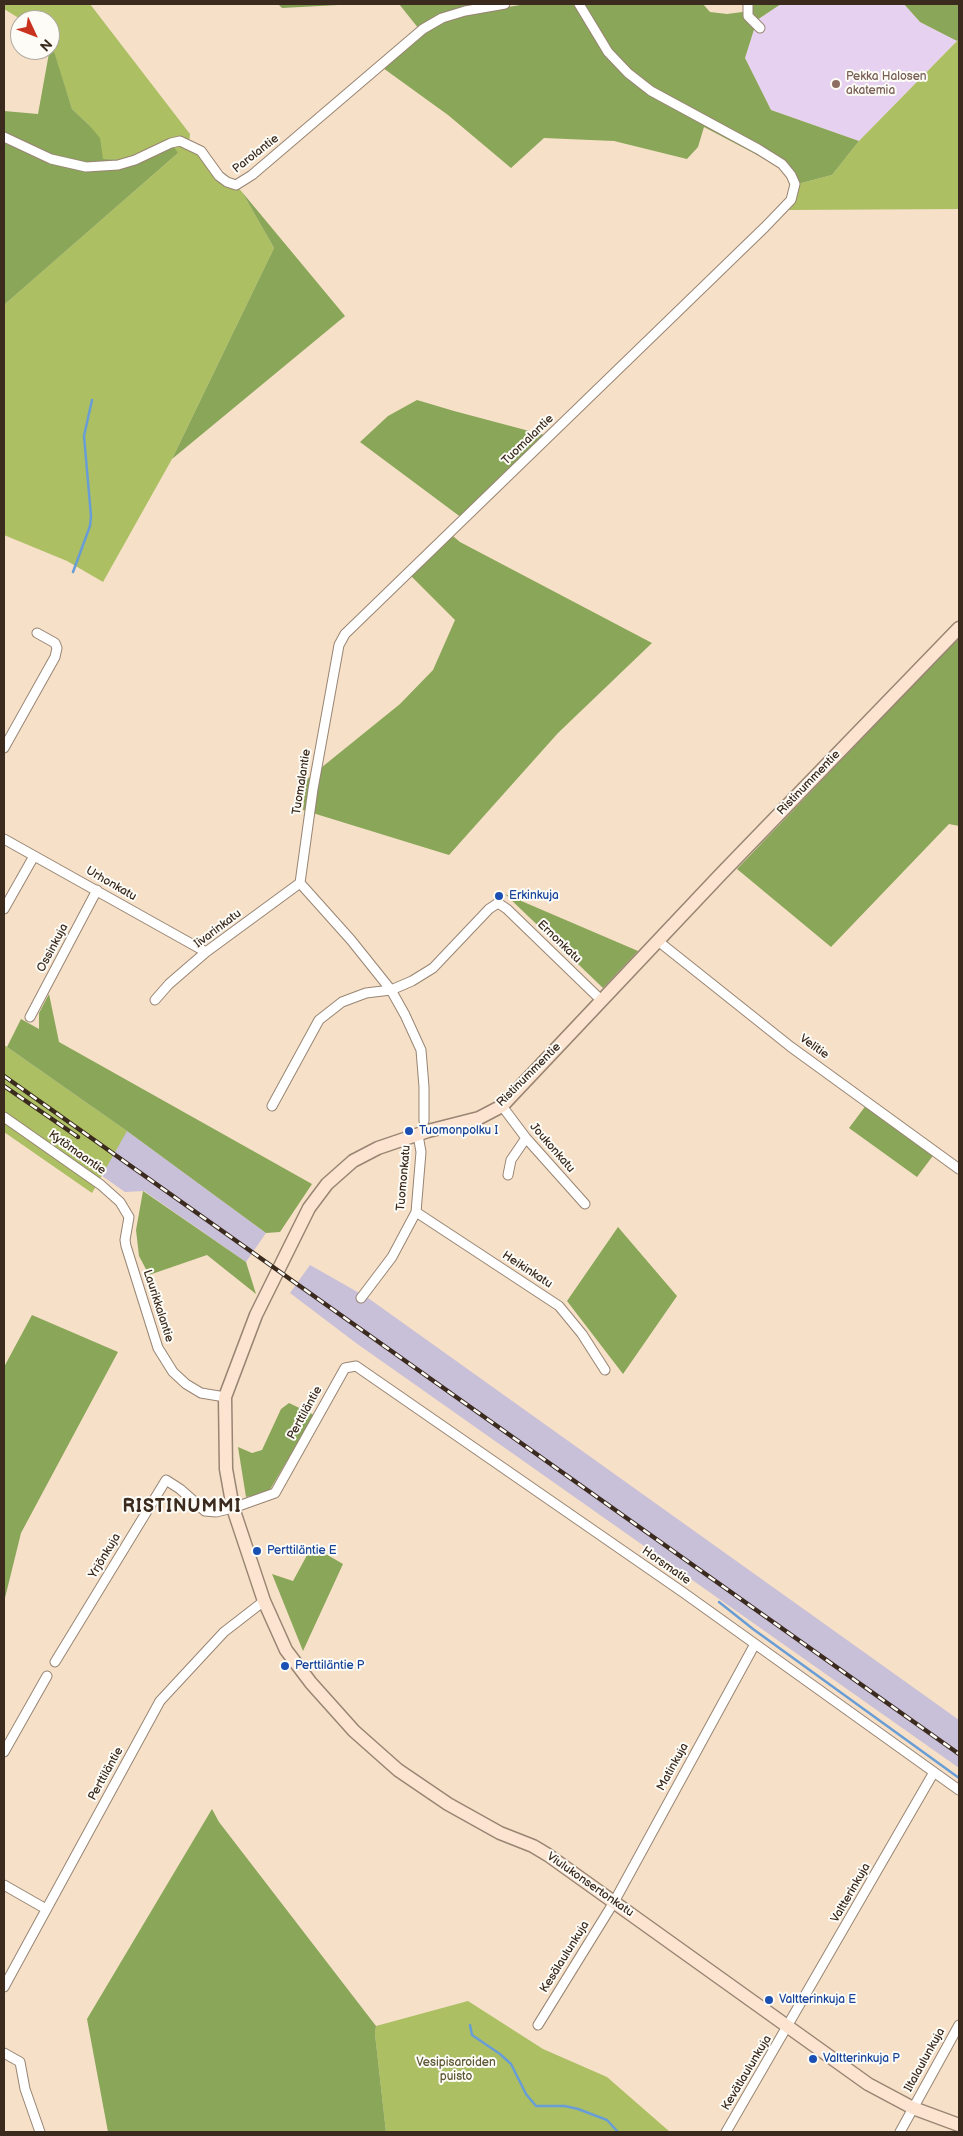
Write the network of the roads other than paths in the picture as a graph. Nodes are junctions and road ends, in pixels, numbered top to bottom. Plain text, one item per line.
1 (505, 4) edge
2 (580, 4) edge
3 (748, 4) edge
4 (760, 28) dead end
5 (4, 137) edge
6 (959, 628) edge
7 (37, 634) dead end
8 (4, 748) edge
9 (4, 839) edge
10 (34, 856) junction
11 (300, 883) junction
12 (97, 890) junction
13 (4, 909) edge
14 (658, 941) junction
15 (206, 952) junction
16 (391, 990) junction
17 (155, 1000) dead end
18 (601, 1000) junction
19 (30, 1017) dead end
20 (272, 1106) dead end
21 (502, 1106) junction
22 (4, 1116) edge
23 (424, 1121) dead end
24 (418, 1135) junction
25 (526, 1138) junction
26 (959, 1169) edge
27 (508, 1175) dead end
28 (585, 1204) dead end
29 (416, 1212) junction
30 (130, 1217) joint
31 (361, 1298) dead end
32 (356, 1366) joint
33 (605, 1370) dead end
34 (225, 1397) junction
35 (232, 1508) junction
36 (264, 1601) junction
37 (755, 1644) junction
38 (56, 1662) dead end
39 (47, 1676) dead end
40 (4, 1752) edge
41 (934, 1772) junction
42 (959, 1790) edge
43 (4, 1885) edge
44 (614, 1902) junction
45 (46, 1909) junction
46 (4, 1987) edge
47 (538, 2025) dead end
48 (959, 2025) edge
49 (789, 2026) junction
50 (4, 2053) edge
51 (913, 2108) junction
52 (959, 2125) edge
53 (40, 2132) edge
54 (726, 2132) edge
55 (900, 2132) edge

1 - 5 street, Parolantie
2 - 11 street, Tuomalantie
3 - 4 street
6 - 14 street, Ristinummentie
7 - 8 street
9 - 10 street, Urhonkatu
10 - 12 street, Urhonkatu
10 - 13 street
11 - 15 street, Iivarinkatu
11 - 16 street
12 - 15 street, Urhonkatu
12 - 19 street, Ossinkuja
14 - 18 street, Ristinummentie
14 - 26 street, Velitie
15 - 17 street, Iivarinkatu
16 - 18 street, Ernonkatu
16 - 20 street
16 - 23 street
18 - 21 street, Ristinummentie
21 - 24 street, Ristinummentie
21 - 25 street, Joukonkatu
22 - 30 street, Kytömaantie
24 - 29 street, Tuomonkatu
24 - 34 street, Ristinummentie
25 - 27 street
25 - 28 street, Joukonkatu
29 - 31 street, Tuomonkatu
29 - 33 street, Heikinkatu
30 - 34 street, Laurikkalantie
32 - 35 street, Perttiläntie
32 - 37 street, Horsmatie
34 - 35 street, Ristinummentie
35 - 36 street, Ristinummentie
35 - 38 street, Yrjönkuja
36 - 44 street, Viulukonsertonkatu
36 - 45 street, Perttiläntie
37 - 41 street, Horsmatie
37 - 44 street, Matinkuja
39 - 40 street
41 - 42 street, Horsmatie
41 - 49 street, Valtterinkuja
43 - 45 street
44 - 47 street, Kesälaulunkuja
44 - 49 street, Viulukonsertonkatu
45 - 46 street, Perttiläntie
48 - 51 street, Iltalaulunkuja
49 - 51 street, Viulukonsertonkatu
49 - 54 street, Kevätlaulunkuja
50 - 53 street
51 - 52 street, Viulukonsertonkatu
51 - 55 street, Iltalaulunkuja

